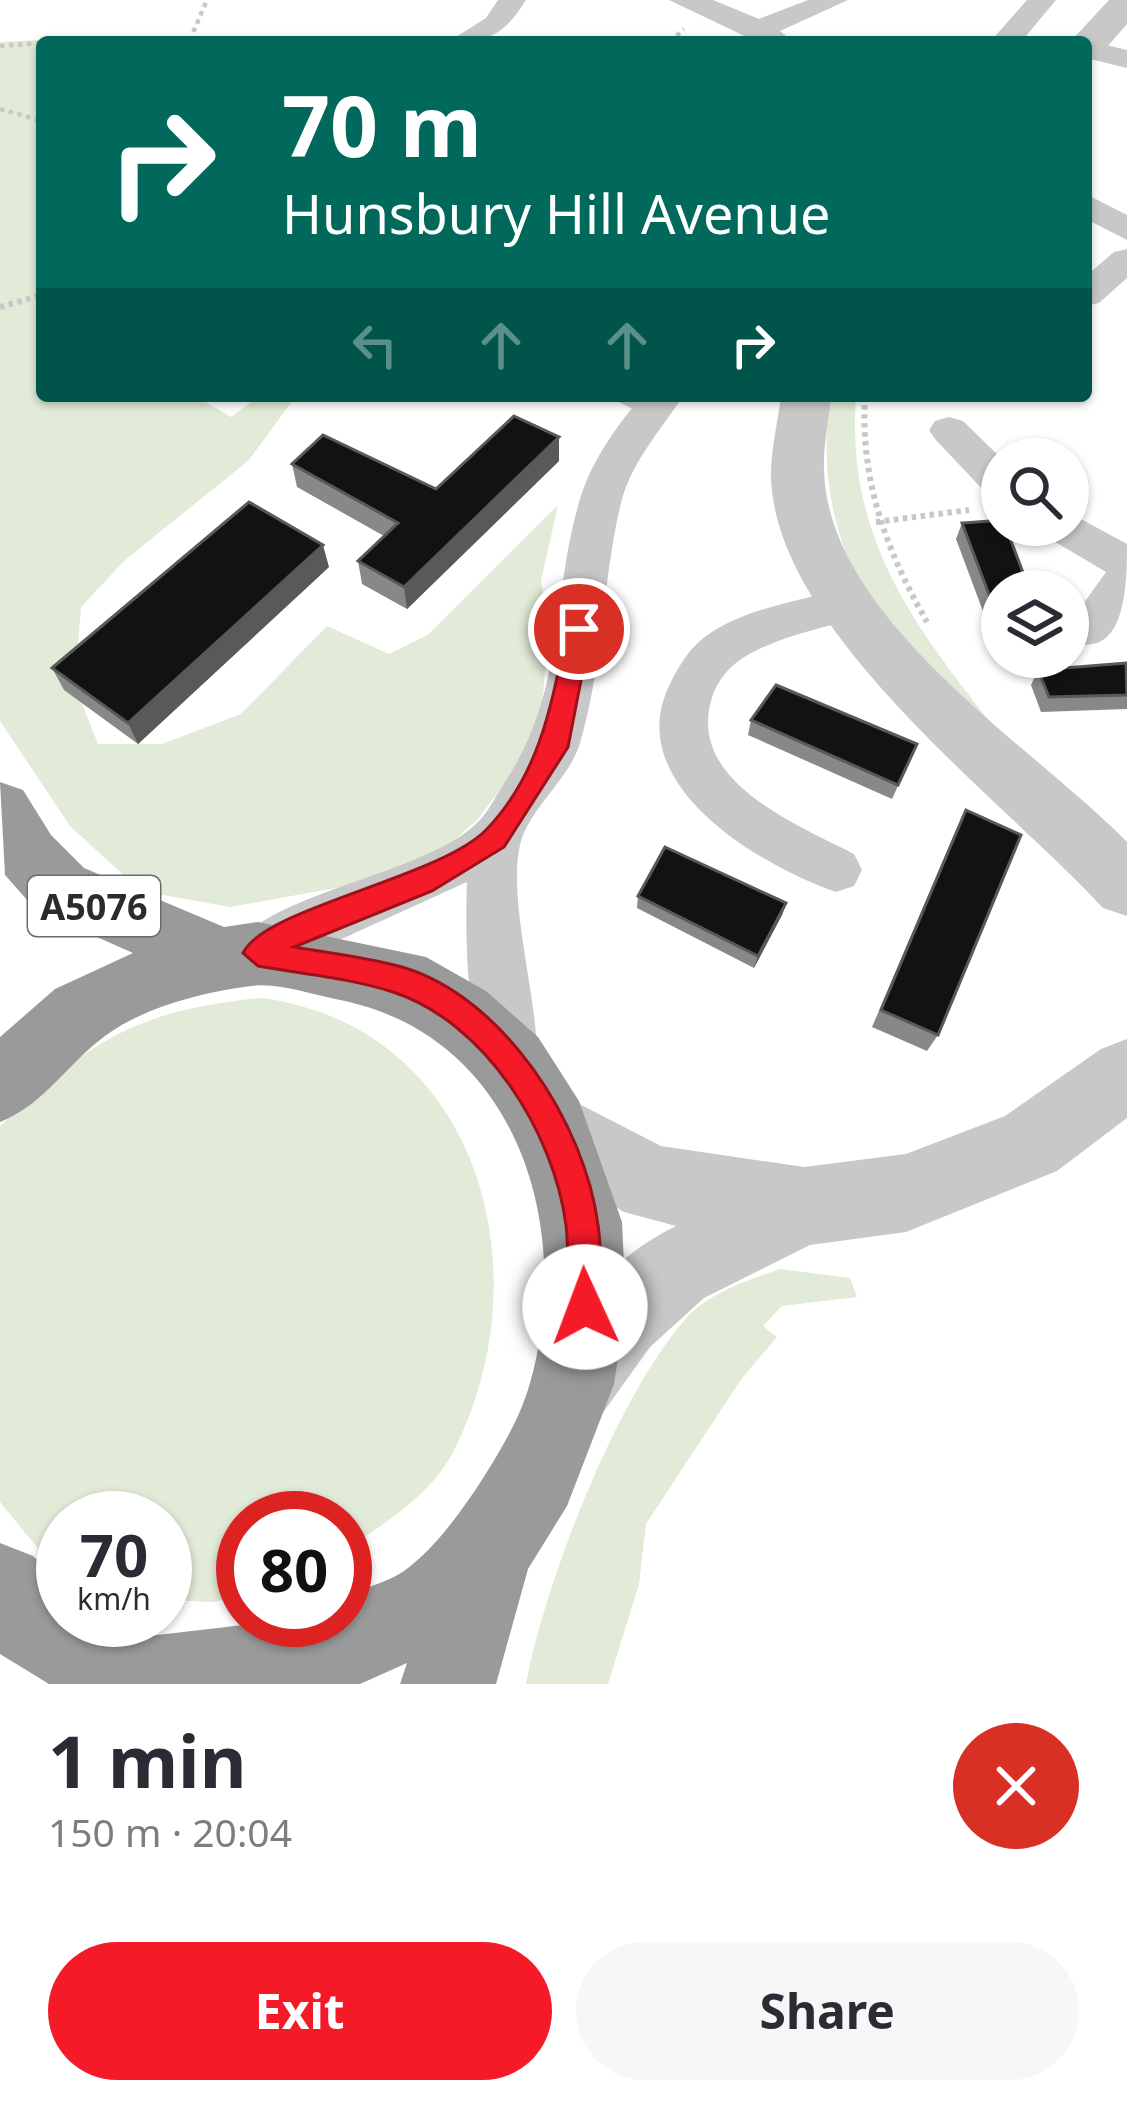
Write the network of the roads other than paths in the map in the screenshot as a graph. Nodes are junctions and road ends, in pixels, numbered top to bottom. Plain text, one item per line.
1 (512, 0) edge
2 (682, 0) edge
3 (834, 0) edge
4 (1042, 0) edge
5 (1127, 2) edge
6 (769, 35) edge
7 (474, 36) edge
8 (1010, 36) edge
9 (1092, 41) edge
10 (1092, 50) edge
11 (1127, 59) edge
12 (1092, 208) edge
13 (1127, 230) edge
14 (1127, 260) edge
15 (1092, 290) edge
16 (643, 402) edge
17 (804, 402) edge
18 (949, 430) dead end
19 (981, 477) edge
20 (1089, 542) edge
21 (1127, 564) edge
22 (1127, 576) edge
23 (849, 604) junction
24 (1089, 629) edge
25 (0, 809) edge
26 (495, 839) junction
27 (836, 870) dead end
28 (1127, 887) edge
29 (240, 956) junction
30 (1127, 1074) edge
31 (0, 1086) edge
32 (532, 1095) junction
33 (804, 1206) junction
34 (572, 1384) junction
35 (489, 1549) junction
36 (12, 1613) edge
37 (448, 1684) edge

1 - 7 street
2 - 6 street
3 - 6 street
4 - 8 street
5 - 9 street
10 - 11 street
12 - 13 street
14 - 15 street
16 - 26 street
17 - 23 street
18 - 19 street
20 - 21 street
22 - 24 street
23 - 27 street
23 - 28 street
25 - 29 highway, A5076
26 - 29 street
26 - 32 street
29 - 31 highway
29 - 32 highway
30 - 33 street
32 - 33 street
32 - 34 highway
33 - 34 street
34 - 35 highway
35 - 36 highway
35 - 37 highway

